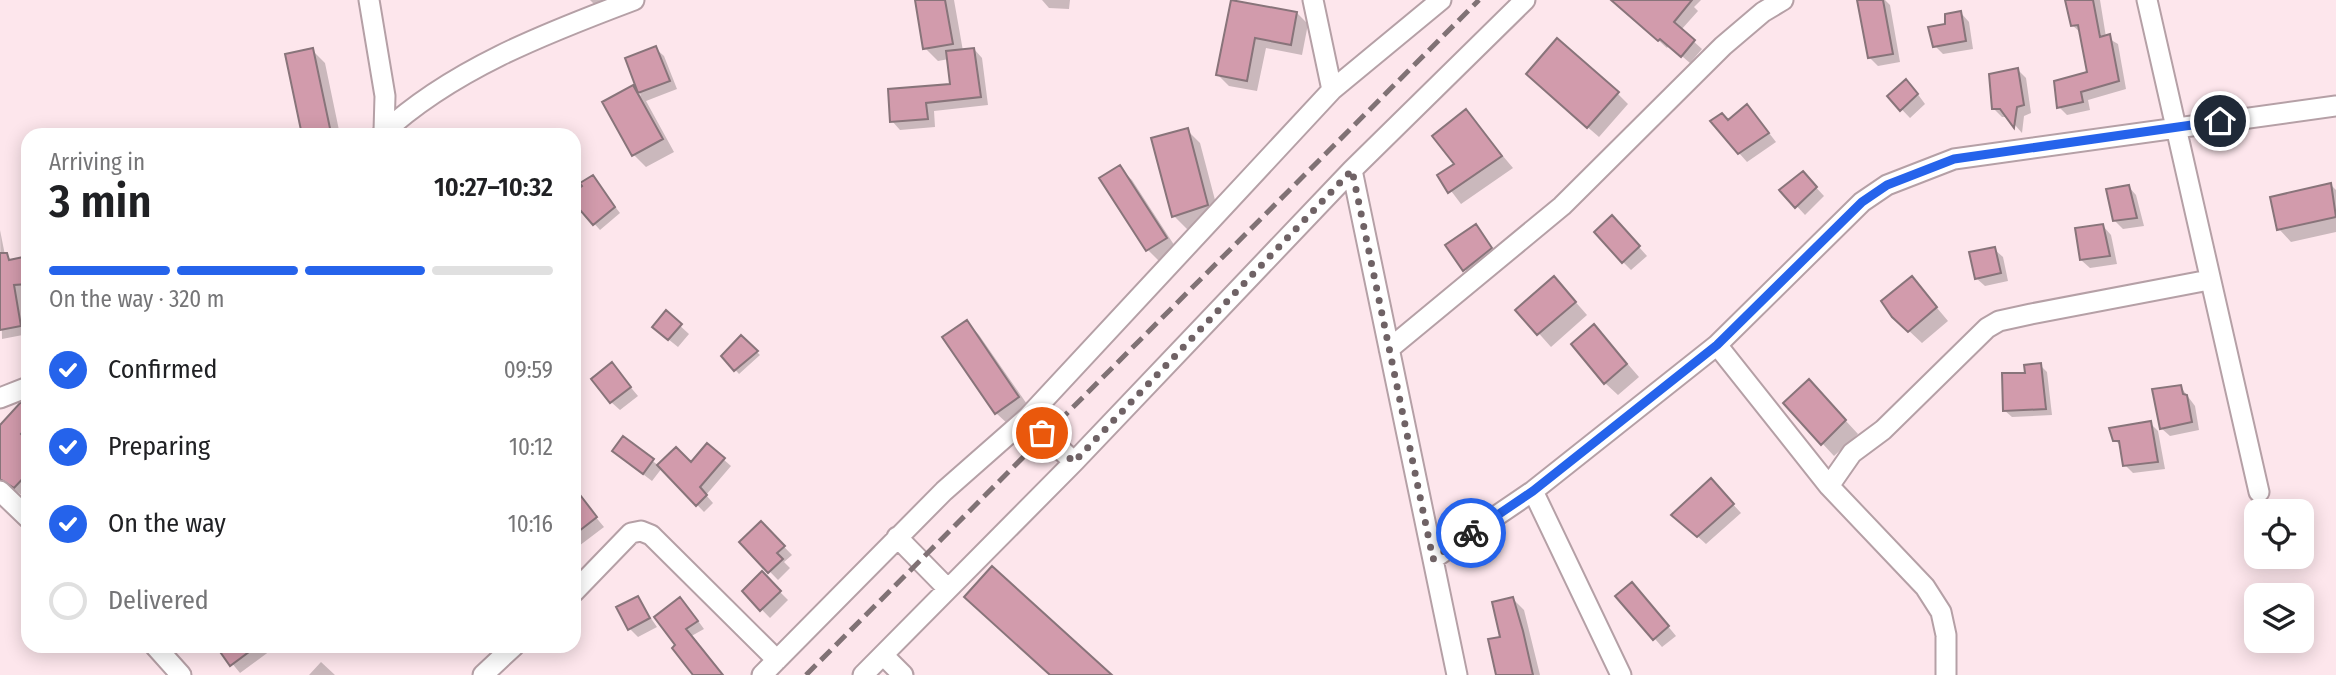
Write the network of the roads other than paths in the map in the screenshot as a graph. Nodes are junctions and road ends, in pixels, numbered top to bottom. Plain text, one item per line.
1 (369, 0) edge
2 (634, 0) edge
3 (1313, 0) edge
4 (1441, 0) edge
5 (1525, 0) edge
6 (1783, 0) edge
7 (2147, 0) edge
8 (1332, 90) junction
9 (385, 96) junction
10 (414, 108) junction
11 (2335, 111) edge
12 (2176, 127) junction
13 (382, 128) edge
14 (388, 128) edge
15 (1352, 170) junction
16 (2209, 280) junction
17 (1717, 345) junction
18 (1389, 349) junction
19 (21, 390) edge
20 (0, 398) edge
21 (1027, 418) junction
22 (1074, 462) junction
23 (1829, 486) junction
24 (0, 491) edge
25 (1533, 491) junction
26 (2259, 492) dead end
27 (21, 511) edge
28 (897, 537) junction
29 (1433, 559) junction
30 (581, 585) edge
31 (947, 588) junction
32 (161, 653) edge
33 (507, 653) edge
34 (883, 655) junction
35 (777, 660) junction
36 (181, 675) edge
37 (483, 675) edge
38 (762, 675) edge
39 (863, 675) edge
40 (903, 675) edge
41 (1457, 675) edge
42 (1621, 675) edge
43 (1946, 675) edge

1 - 9 street
2 - 10 street
3 - 8 street
4 - 8 street
5 - 15 street
6 - 18 street
7 - 12 street
8 - 21 street
9 - 10 street
9 - 13 street
10 - 14 street
11 - 12 street
12 - 16 street
12 - 17 street
15 - 18 street
15 - 22 street
16 - 23 street
16 - 26 street
17 - 23 street
17 - 25 street
18 - 29 street
19 - 20 street
21 - 22 street
21 - 28 street
22 - 31 street
23 - 43 street
24 - 27 street
25 - 29 street
25 - 42 street
28 - 31 street
28 - 35 street
29 - 41 street
30 - 35 street
31 - 34 street
32 - 36 street
33 - 37 street
34 - 39 street
34 - 40 street
35 - 38 street

